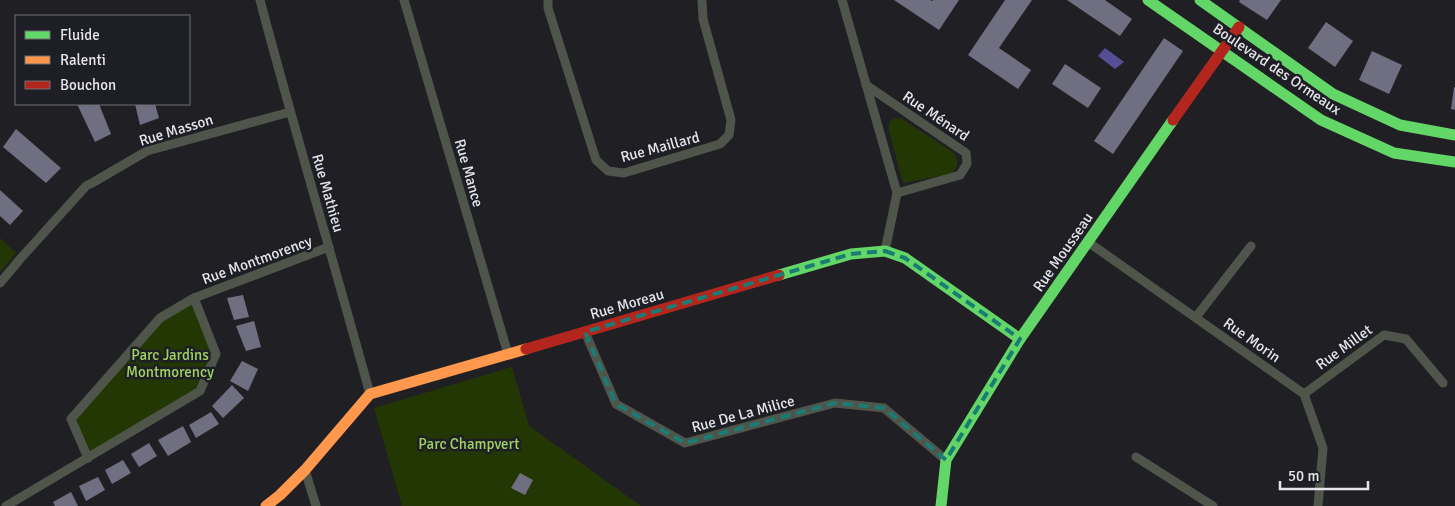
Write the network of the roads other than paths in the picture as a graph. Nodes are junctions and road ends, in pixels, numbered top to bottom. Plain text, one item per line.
1 (260, 0) edge
2 (404, 0) edge
3 (548, 0) edge
4 (702, 0) edge
5 (842, 0) edge
6 (1148, 0) edge
7 (1200, 0) edge
8 (1239, 27) junction
9 (1222, 51) junction
10 (866, 86) junction
11 (290, 112) junction
12 (1455, 135) edge
13 (1455, 162) edge
14 (897, 193) junction
15 (1088, 242) junction
16 (1251, 246) dead end
17 (330, 247) junction
18 (885, 251) junction
19 (0, 283) edge
20 (194, 298) junction
21 (1196, 318) junction
22 (585, 332) junction
23 (1020, 340) junction
24 (508, 354) junction
25 (1443, 383) dead end
26 (370, 394) junction
27 (1304, 394) junction
28 (1136, 457) dead end
29 (88, 458) junction
30 (946, 460) junction
31 (304, 470) junction
32 (6, 506) edge
33 (266, 506) edge
34 (316, 506) edge
35 (941, 506) edge
36 (1213, 506) edge
37 (1318, 506) edge

1 - 11 street, Rue Mathieu
2 - 24 street, Rue Mance
3 - 4 street, Rue Maillard
5 - 10 street
6 - 9 street, Boulevard des Ormeaux
7 - 8 street, Boulevard des Ormeaux
8 - 9 street, Rue Mousseau
8 - 12 street, Boulevard des Ormeaux
9 - 13 street, Boulevard des Ormeaux
9 - 15 street, Rue Mousseau
10 - 14 street
10 - 14 street, Rue Ménard
11 - 17 street, Rue Mathieu
11 - 19 street, Rue Masson
14 - 18 street
15 - 21 street, Rue Morin
15 - 23 street, Rue Mousseau
16 - 21 street
17 - 20 street, Rue Montmorency
17 - 26 street, Rue Mathieu
18 - 22 street, Rue Moreau
18 - 23 street, Rue Moreau
20 - 29 street, Rue Montmorency
20 - 29 street, Rue Montmorency
21 - 27 street, Rue Morin
22 - 24 street, Rue Moreau
22 - 30 street, Rue De La Milice
23 - 30 street, Rue Mousseau
24 - 26 street, Rue Moreau
25 - 27 street, Rue Millet
26 - 31 street
27 - 37 street
28 - 36 street
29 - 32 street, Rue Montmorency
30 - 35 street, Rue Mousseau
31 - 33 street
31 - 34 street

